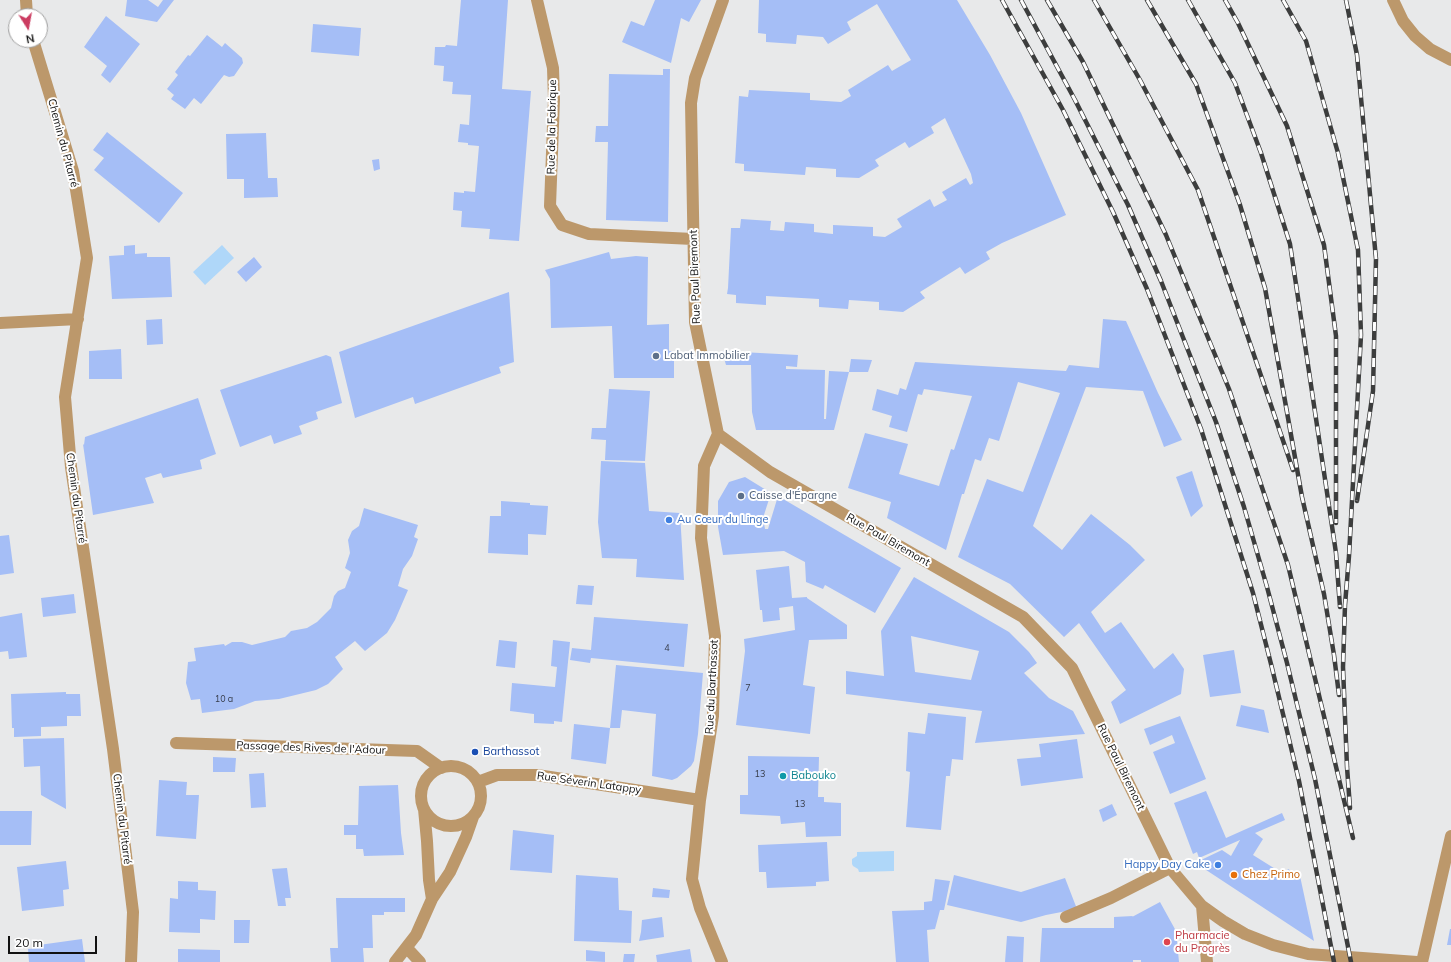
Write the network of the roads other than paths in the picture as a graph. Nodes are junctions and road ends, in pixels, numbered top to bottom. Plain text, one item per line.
1 (537, 0) edge
2 (723, 0) edge
3 (1393, 0) edge
4 (35, 48) edge
5 (1451, 60) edge
6 (693, 239) junction
7 (78, 318) junction
8 (0, 323) edge
9 (718, 434) junction
10 (176, 743) dead end
11 (441, 768) junction
12 (478, 782) junction
13 (700, 800) junction
14 (424, 809) junction
15 (473, 817) junction
16 (1451, 836) edge
17 (1170, 868) junction
18 (432, 899) junction
19 (1202, 906) junction
20 (1066, 917) dead end
21 (407, 948) junction
22 (131, 962) edge
23 (395, 962) edge
24 (420, 962) edge
25 (722, 962) edge
26 (1207, 962) edge
27 (1417, 962) edge
28 (1422, 962) edge

1 - 6 street, Rue de la Fabrique
2 - 6 street, Rue Paul Biremont
3 - 5 street
4 - 7 street, Chemin du Pitarré
6 - 9 street, Rue Paul Biremont
7 - 8 street
7 - 22 street, Chemin du Pitarré
9 - 13 street, Rue du Barthassot
9 - 17 street, Rue Paul Biremont
10 - 11 street, Passage des Rives de l'Adour
11 - 12 street
11 - 14 street
12 - 13 street, Rue Séverin Latappy
12 - 15 street
13 - 25 street, Rue du Barthassot
14 - 15 street
14 - 18 street
15 - 18 street
16 - 28 street
17 - 19 street, Rue Paul Biremont
17 - 20 street
18 - 21 street
19 - 26 street
19 - 27 street, Rue Paul Biremont
21 - 23 street
21 - 24 street

